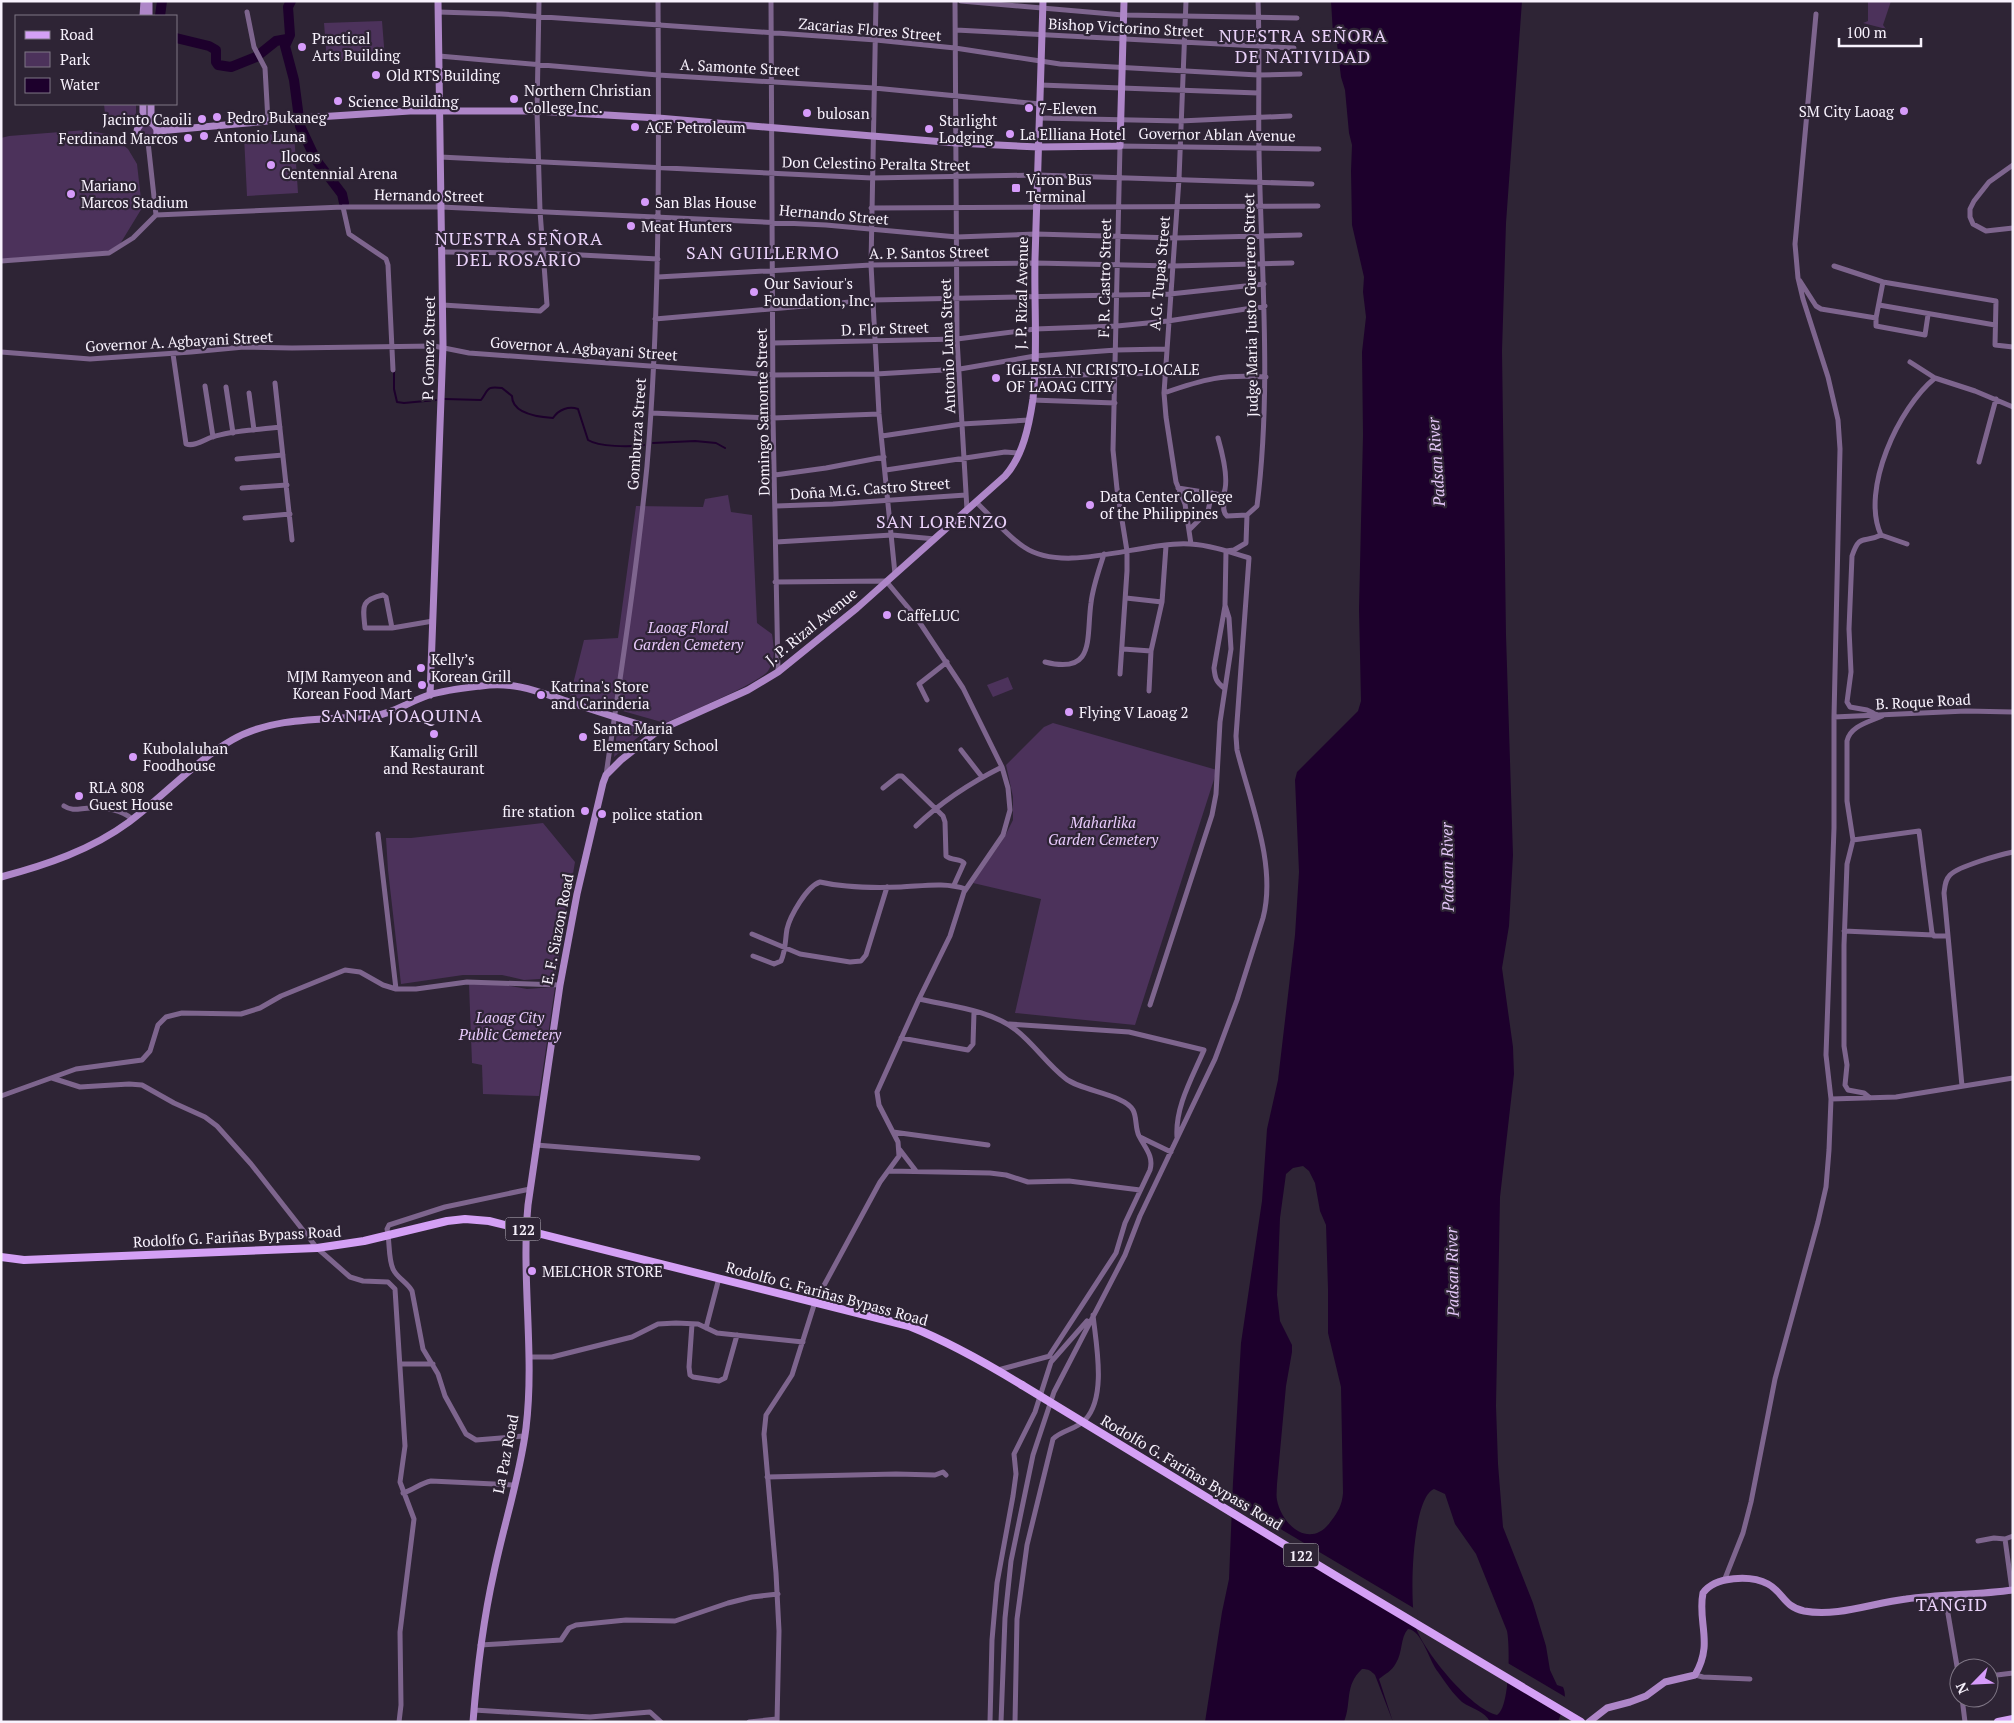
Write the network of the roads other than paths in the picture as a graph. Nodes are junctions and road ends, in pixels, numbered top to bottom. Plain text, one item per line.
1 (144, 1) edge
2 (149, 1) edge
3 (438, 1) edge
4 (539, 1) edge
5 (658, 1) edge
6 (771, 1) edge
7 (876, 1) edge
8 (955, 1) edge
9 (961, 1) edge
10 (1124, 1) edge
11 (1186, 1) edge
12 (1258, 1) edge
13 (1043, 5) edge
14 (247, 12) dead end
15 (438, 12) junction
16 (1816, 14) dead end
17 (143, 15) edge
18 (149, 15) edge
19 (1123, 15) junction
20 (539, 16) junction
21 (1185, 17) junction
22 (1297, 18) dead end
23 (1259, 19) junction
24 (658, 24) junction
25 (956, 30) junction
26 (772, 34) junction
27 (1042, 35) junction
28 (876, 40) junction
29 (1122, 40) junction
30 (1185, 43) junction
31 (1259, 46) junction
32 (955, 48) junction
33 (1294, 48) dead end
34 (439, 56) junction
35 (1041, 62) junction
36 (538, 65) junction
37 (1122, 66) junction
38 (1183, 71) junction
39 (1300, 74) dead end
40 (658, 75) junction
41 (1258, 75) junction
42 (772, 82) junction
43 (1040, 85) junction
44 (874, 88) junction
45 (1121, 88) junction
46 (1182, 91) junction
47 (1258, 93) junction
48 (955, 95) junction
49 (1040, 104) junction
50 (143, 105) edge
51 (151, 105) edge
52 (537, 111) junction
53 (439, 112) junction
54 (1290, 116) dead end
55 (658, 118) junction
56 (1039, 118) junction
57 (1259, 118) junction
58 (268, 121) junction
59 (1120, 121) junction
60 (1180, 121) junction
61 (143, 122) junction
62 (151, 122) junction
63 (773, 128) junction
64 (158, 131) junction
65 (873, 136) junction
66 (148, 142) junction
67 (956, 143) junction
68 (1120, 146) junction
69 (1038, 147) junction
70 (1180, 147) junction
71 (1259, 149) junction
72 (1318, 149) dead end
73 (440, 157) junction
74 (538, 161) junction
75 (2013, 165) edge
76 (658, 168) junction
77 (773, 174) junction
78 (1037, 175) junction
79 (956, 177) junction
80 (872, 178) junction
81 (1120, 178) junction
82 (1179, 179) junction
83 (1260, 181) junction
84 (1312, 184) dead end
85 (1318, 206) dead end
86 (343, 207) junction
87 (440, 207) junction
88 (956, 207) junction
89 (1119, 207) junction
90 (871, 208) junction
91 (1036, 208) junction
92 (1177, 208) junction
93 (1261, 208) junction
94 (540, 211) junction
95 (156, 216) junction
96 (658, 218) junction
97 (772, 222) junction
98 (2013, 228) edge
99 (871, 229) junction
100 (1036, 234) junction
101 (1263, 235) junction
102 (1300, 235) dead end
103 (957, 237) junction
104 (1118, 237) junction
105 (1175, 238) junction
106 (443, 252) junction
107 (543, 253) junction
108 (658, 259) junction
109 (1, 262) edge
110 (1035, 263) junction
111 (1264, 263) junction
112 (1292, 263) dead end
113 (957, 264) junction
114 (871, 265) junction
115 (1117, 266) junction
116 (1172, 266) junction
117 (1834, 266) dead end
118 (773, 272) junction
119 (658, 278) junction
120 (1798, 278) junction
121 (1883, 282) junction
122 (1264, 284) junction
123 (1170, 294) junction
124 (1117, 296) junction
125 (1035, 297) junction
126 (958, 299) junction
127 (872, 300) junction
128 (443, 305) junction
129 (1879, 305) junction
130 (1265, 306) junction
131 (773, 310) junction
132 (1928, 315) junction
133 (1876, 318) junction
134 (655, 319) junction
135 (1168, 321) junction
136 (1995, 325) junction
137 (1116, 326) junction
138 (1035, 329) junction
139 (958, 339) junction
140 (874, 341) junction
141 (773, 343) junction
142 (392, 347) junction
143 (443, 347) junction
144 (2013, 347) edge
145 (1166, 349) junction
146 (1116, 350) junction
147 (1, 352) edge
148 (173, 354) junction
149 (1034, 356) junction
150 (1910, 362) dead end
151 (653, 366) junction
152 (960, 369) junction
153 (393, 370) dead end
154 (1164, 373) junction
155 (876, 374) junction
156 (773, 375) junction
157 (1115, 375) junction
158 (1034, 376) junction
159 (1266, 376) junction
160 (1935, 378) junction
161 (275, 384) dead end
162 (205, 386) dead end
163 (226, 387) dead end
164 (249, 393) dead end
165 (1164, 393) junction
166 (1996, 399) junction
167 (1032, 400) junction
168 (1115, 403) junction
169 (2013, 407) edge
170 (651, 414) junction
171 (879, 414) junction
172 (773, 418) junction
173 (1029, 420) junction
174 (962, 424) junction
175 (280, 427) junction
176 (254, 430) junction
177 (233, 433) junction
178 (882, 436) junction
179 (213, 437) junction
180 (1218, 438) dead end
181 (1019, 453) junction
182 (283, 455) junction
183 (884, 458) junction
184 (964, 458) junction
185 (237, 459) dead end
186 (1979, 462) dead end
187 (886, 470) junction
188 (776, 475) junction
189 (287, 485) junction
190 (242, 488) dead end
191 (1178, 488) junction
192 (1212, 493) junction
193 (966, 495) junction
194 (1223, 496) junction
195 (889, 501) junction
196 (976, 502) junction
197 (776, 506) junction
198 (967, 510) junction
199 (290, 514) junction
200 (1248, 515) junction
201 (245, 518) dead end
202 (1189, 530) junction
203 (1881, 534) junction
204 (892, 535) junction
205 (936, 539) junction
206 (292, 540) dead end
207 (776, 542) junction
208 (1191, 544) junction
209 (1907, 544) dead end
210 (1166, 546) junction
211 (1226, 550) junction
212 (1127, 551) junction
213 (1104, 554) junction
214 (895, 574) junction
215 (886, 581) junction
216 (776, 582) junction
217 (1126, 598) junction
218 (1162, 602) junction
219 (1225, 605) junction
220 (433, 621) junction
221 (392, 628) junction
222 (1123, 649) junction
223 (1151, 651) junction
224 (946, 662) junction
225 (1044, 662) dead end
226 (778, 672) junction
227 (1120, 674) dead end
228 (1224, 688) junction
229 (1149, 691) dead end
230 (430, 695) junction
231 (927, 700) dead end
232 (2013, 712) edge
233 (614, 716) junction
234 (1881, 716) junction
235 (1834, 717) junction
236 (659, 730) junction
237 (961, 750) dead end
238 (1002, 767) junction
239 (606, 775) junction
240 (982, 777) junction
241 (883, 788) dead end
242 (64, 806) dead end
243 (934, 809) junction
244 (132, 819) junction
245 (916, 826) dead end
246 (378, 834) dead end
247 (1853, 840) junction
248 (2013, 852) edge
249 (1, 877) edge
250 (954, 885) junction
251 (887, 887) junction
252 (966, 889) junction
253 (1844, 931) junction
254 (752, 934) dead end
255 (1933, 935) junction
256 (1948, 936) junction
257 (785, 947) junction
258 (753, 956) dead end
259 (560, 985) junction
260 (396, 988) junction
261 (919, 999) junction
262 (1150, 1005) dead end
263 (974, 1012) junction
264 (1009, 1024) junction
265 (901, 1038) junction
266 (52, 1078) junction
267 (2013, 1078) edge
268 (1962, 1086) junction
269 (1, 1096) edge
270 (1870, 1098) junction
271 (1831, 1099) junction
272 (893, 1132) junction
273 (1140, 1136) junction
274 (1177, 1137) junction
275 (536, 1145) junction
276 (988, 1145) dead end
277 (900, 1150) junction
278 (1170, 1152) junction
279 (698, 1158) dead end
280 (888, 1171) junction
281 (916, 1171) junction
282 (530, 1189) junction
283 (1140, 1190) junction
284 (525, 1229) junction
285 (388, 1236) junction
286 (317, 1248) junction
287 (1, 1257) edge
288 (719, 1278) junction
289 (815, 1302) junction
290 (1093, 1314) junction
291 (692, 1324) junction
292 (706, 1328) junction
293 (737, 1335) junction
294 (803, 1342) junction
295 (1057, 1354) junction
296 (1049, 1356) junction
297 (530, 1357) junction
298 (400, 1364) junction
299 (433, 1364) junction
300 (998, 1370) junction
301 (524, 1436) junction
302 (946, 1475) dead end
303 (768, 1477) junction
304 (514, 1485) junction
305 (403, 1493) junction
306 (2013, 1536) edge
307 (2005, 1539) junction
308 (1978, 1541) dead end
309 (1724, 1581) junction
310 (2012, 1590) edge
311 (778, 1594) junction
312 (1945, 1596) junction
313 (480, 1645) junction
314 (1956, 1658) edge
315 (2013, 1673) edge
316 (1695, 1675) junction
317 (1999, 1675) edge
318 (1750, 1679) dead end
319 (1963, 1708) edge
320 (474, 1710) junction
321 (2013, 1719) edge
322 (777, 1720) edge
323 (399, 1722) edge
324 (473, 1722) edge
325 (661, 1722) edge
326 (749, 1722) edge
327 (990, 1722) edge
328 (1001, 1722) edge
329 (1015, 1722) edge
330 (1581, 1722) edge
331 (1589, 1722) edge
332 (1965, 1722) edge
333 (1998, 1722) edge

1 - 17 main road
2 - 18 main road
3 - 15 main road, P. Gomez Street
4 - 20 street
5 - 24 street, Gomburza Street
6 - 26 street, Domingo Samonte Street
7 - 28 street
8 - 25 street, Antonio Luna Street
9 - 13 street
10 - 19 main road, F. R. Castro Street
11 - 21 street, A.G. Tupas Street
12 - 23 street, Judge Maria Justo Guerrero Street
13 - 19 street
13 - 27 main road, J. P. Rizal Avenue
14 - 58 street
15 - 20 street, Zacarias Flores Street
15 - 34 main road, P. Gomez Street
16 - 120 street
19 - 21 street
19 - 29 main road, F. R. Castro Street
20 - 24 street, Zacarias Flores Street
20 - 36 street
21 - 23 street
21 - 30 street, A.G. Tupas Street
22 - 23 street
23 - 31 street, Judge Maria Justo Guerrero Street
24 - 26 street, Zacarias Flores Street
24 - 40 street, Gomburza Street
25 - 27 street, Bishop Victorino Street
25 - 32 street, Antonio Luna Street
26 - 28 street, Zacarias Flores Street
26 - 42 street, Domingo Samonte Street
27 - 29 street, Bishop Victorino Street
27 - 35 main road, J. P. Rizal Avenue
28 - 32 street, Zacarias Flores Street
28 - 44 street
29 - 30 street, Bishop Victorino Street
29 - 37 main road, F. R. Castro Street
30 - 31 street, Bishop Victorino Street
30 - 38 street, A.G. Tupas Street
31 - 33 street, Bishop Victorino Street
31 - 41 street, Judge Maria Justo Guerrero Street
32 - 35 street, Zacarias Flores Street
32 - 48 street, Antonio Luna Street
34 - 36 street, A. Samonte Street
34 - 53 main road, P. Gomez Street
35 - 37 street, Zacarias Flores Street
35 - 43 main road, J. P. Rizal Avenue
36 - 40 street, A. Samonte Street
36 - 52 street
37 - 38 street, Zacarias Flores Street
37 - 45 main road, F. R. Castro Street
38 - 41 street, Zacarias Flores Street
38 - 46 street, A.G. Tupas Street
39 - 41 street, Zacarias Flores Street
40 - 42 street, A. Samonte Street
40 - 55 street, Gomburza Street
41 - 47 street, Judge Maria Justo Guerrero Street
42 - 44 street, A. Samonte Street
42 - 63 street, Domingo Samonte Street
43 - 45 street
43 - 49 main road, J. P. Rizal Avenue
44 - 48 street, A. Samonte Street
44 - 65 street
45 - 46 street
45 - 59 main road, F. R. Castro Street
46 - 47 street
46 - 60 street, A.G. Tupas Street
47 - 57 street, Judge Maria Justo Guerrero Street
48 - 49 street, A. Samonte Street
48 - 67 street, Antonio Luna Street
49 - 56 main road, J. P. Rizal Avenue
50 - 61 main road
51 - 62 main road
52 - 53 main road, Governor Ablan Avenue
52 - 55 main road, Governor Ablan Avenue
52 - 74 street
53 - 58 main road, Governor Ablan Avenue
53 - 73 main road, P. Gomez Street
54 - 57 street
55 - 63 main road, Governor Ablan Avenue
55 - 76 street, Gomburza Street
56 - 59 street
56 - 69 main road, J. P. Rizal Avenue
57 - 60 street
57 - 71 street, Judge Maria Justo Guerrero Street
58 - 64 main road, Governor Ablan Avenue
59 - 60 street
59 - 68 main road, F. R. Castro Street
60 - 70 street, A.G. Tupas Street
61 - 62 main road
61 - 66 main road
62 - 64 main road
63 - 65 main road, Governor Ablan Avenue
63 - 77 street, Domingo Samonte Street
64 - 66 main road
65 - 67 main road, Governor Ablan Avenue
65 - 80 street
66 - 95 street
67 - 69 main road, Governor Ablan Avenue
67 - 79 street, Antonio Luna Street
68 - 69 main road, Governor Ablan Avenue
68 - 70 street, Governor Ablan Avenue
68 - 81 street, F. R. Castro Street
69 - 78 main road, J. P. Rizal Avenue
70 - 71 street, Governor Ablan Avenue
70 - 82 street, A.G. Tupas Street
71 - 72 street, Governor Ablan Avenue
71 - 83 street, Judge Maria Justo Guerrero Street
73 - 74 street, Don Celestino Peralta Street
73 - 87 main road, P. Gomez Street
74 - 76 street, Don Celestino Peralta Street
74 - 94 street
75 - 98 street
76 - 77 street, Don Celestino Peralta Street
76 - 96 street, Gomburza Street
77 - 80 street, Don Celestino Peralta Street
77 - 97 street, Domingo Samonte Street
78 - 79 street, Don Celestino Peralta Street
78 - 81 street, Don Celestino Peralta Street
78 - 91 main road, J. P. Rizal Avenue
79 - 80 street, Don Celestino Peralta Street
79 - 88 street, Antonio Luna Street
80 - 90 street
81 - 82 street, Don Celestino Peralta Street
81 - 89 street, F. R. Castro Street
82 - 83 street, Don Celestino Peralta Street
82 - 92 street, A.G. Tupas Street
83 - 84 street, Don Celestino Peralta Street
83 - 93 street, Judge Maria Justo Guerrero Street
85 - 93 street
86 - 87 street, Hernando Street
86 - 95 street, Hernando Street
86 - 142 street
87 - 94 street, Hernando Street
87 - 106 main road, P. Gomez Street
88 - 90 street
88 - 91 street
88 - 103 street, Antonio Luna Street
89 - 91 street
89 - 92 street
89 - 104 street, F. R. Castro Street
90 - 99 street
91 - 100 main road, J. P. Rizal Avenue
92 - 93 street
92 - 105 street, A.G. Tupas Street
93 - 101 street, Judge Maria Justo Guerrero Street
94 - 96 street, Hernando Street
94 - 107 street
95 - 109 street
96 - 97 street, Hernando Street
96 - 108 street, Gomburza Street
97 - 99 street, Hernando Street
97 - 118 street, Domingo Samonte Street
99 - 103 street, Hernando Street
99 - 114 street
100 - 103 street, Hernando Street
100 - 104 street, Hernando Street
100 - 110 main road, J. P. Rizal Avenue
101 - 102 street, Hernando Street
101 - 105 street, Hernando Street
101 - 111 street, Judge Maria Justo Guerrero Street
103 - 113 street, Antonio Luna Street
104 - 105 street, Hernando Street
104 - 115 street, F. R. Castro Street
105 - 116 street, A.G. Tupas Street
106 - 107 street
106 - 128 main road, P. Gomez Street
107 - 108 street
107 - 128 street
108 - 119 street, Gomburza Street
110 - 113 street, A. P. Santos Street
110 - 115 street, A. P. Santos Street
110 - 125 main road, J. P. Rizal Avenue
111 - 112 street, A. P. Santos Street
111 - 116 street, A. P. Santos Street
111 - 122 street, Judge Maria Justo Guerrero Street
113 - 114 street, A. P. Santos Street
113 - 126 street, Antonio Luna Street
114 - 118 street, A. P. Santos Street
114 - 127 street
115 - 116 street, A. P. Santos Street
115 - 124 street, F. R. Castro Street
116 - 123 street, A.G. Tupas Street
117 - 121 street
118 - 119 street, A. P. Santos Street
118 - 131 street, Domingo Samonte Street
119 - 134 street, Gomburza Street
120 - 133 street
120 - 235 street
121 - 129 street
121 - 136 street
122 - 123 street
122 - 130 street, Judge Maria Justo Guerrero Street
123 - 124 street
123 - 135 street, A.G. Tupas Street
124 - 125 street
124 - 137 street, F. R. Castro Street
125 - 126 street
125 - 138 main road, J. P. Rizal Avenue
126 - 127 street
126 - 139 street, Antonio Luna Street
127 - 131 street
127 - 140 street
128 - 143 main road, P. Gomez Street
129 - 132 street
129 - 133 street
130 - 135 street, D. Flor Street
130 - 159 street, Judge Maria Justo Guerrero Street
131 - 134 street
131 - 141 street, Domingo Samonte Street
132 - 133 street
132 - 136 street
134 - 151 street, Gomburza Street
135 - 137 street, D. Flor Street
135 - 145 street, A.G. Tupas Street
136 - 144 street
137 - 138 street, D. Flor Street
137 - 146 street, F. R. Castro Street
138 - 139 street, D. Flor Street
138 - 149 main road, J. P. Rizal Avenue
139 - 140 street, D. Flor Street
139 - 152 street, Antonio Luna Street
140 - 141 street, D. Flor Street
140 - 155 street
141 - 156 street, Domingo Samonte Street
142 - 143 street, Governor A. Agbayani Street
142 - 148 street, Governor A. Agbayani Street
142 - 153 street
143 - 151 street, Governor A. Agbayani Street
143 - 220 main road, P. Gomez Street
145 - 146 street, Governor A. Agbayani Street
145 - 154 street, A.G. Tupas Street
146 - 149 street, Governor A. Agbayani Street
146 - 157 street, F. R. Castro Street
147 - 148 street, Governor A. Agbayani Street
148 - 179 street
149 - 152 street, Governor A. Agbayani Street
149 - 158 main road, J. P. Rizal Avenue
150 - 160 street
151 - 156 street, Governor A. Agbayani Street
151 - 170 street, Gomburza Street
152 - 155 street, Governor A. Agbayani Street
152 - 174 street, Antonio Luna Street
154 - 157 street
154 - 165 street, A.G. Tupas Street
155 - 156 street, Governor A. Agbayani Street
155 - 171 street
156 - 172 street, Domingo Samonte Street
157 - 158 street
157 - 168 street, F. R. Castro Street
158 - 167 main road, J. P. Rizal Avenue
159 - 165 street
159 - 200 street, Judge Maria Justo Guerrero Street
160 - 166 street
160 - 203 street
161 - 175 street
162 - 179 street
163 - 177 street
164 - 176 street
165 - 191 street, A.G. Tupas Street
166 - 169 street
166 - 186 street
167 - 168 street
167 - 173 main road, J. P. Rizal Avenue
168 - 212 street, F. R. Castro Street
170 - 172 street
170 - 233 street, Gomburza Street
171 - 172 street
171 - 178 street
172 - 188 street, Domingo Samonte Street
173 - 174 street
173 - 181 main road, J. P. Rizal Avenue
174 - 178 street
174 - 184 street, Antonio Luna Street
175 - 176 street
175 - 182 street
176 - 177 street
177 - 179 street
178 - 183 street
180 - 194 street
181 - 184 street
181 - 196 main road, J. P. Rizal Avenue
182 - 185 street
182 - 189 street
183 - 187 street
183 - 188 street
184 - 187 street
184 - 193 street, Antonio Luna Street
187 - 195 street
188 - 197 street, Domingo Samonte Street
189 - 190 street
189 - 199 street
191 - 192 street
191 - 202 street, A.G. Tupas Street
192 - 194 street
192 - 202 street
193 - 195 street, Doña M.G. Castro Street
193 - 198 street, Antonio Luna Street
194 - 200 street
195 - 197 street, Doña M.G. Castro Street
195 - 204 street
196 - 198 main road, J. P. Rizal Avenue
196 - 213 street
197 - 207 street, Domingo Samonte Street
198 - 205 main road, J. P. Rizal Avenue
199 - 201 street
199 - 206 street
200 - 211 street
202 - 208 street, A.G. Tupas Street
203 - 209 street
203 - 234 street
204 - 205 street
204 - 207 street
204 - 214 street
205 - 214 main road, J. P. Rizal Avenue
207 - 216 street, Domingo Samonte Street
208 - 210 street
208 - 211 street
210 - 212 street
210 - 218 street
211 - 219 street
211 - 274 street
212 - 213 street
212 - 217 street, F. R. Castro Street
213 - 225 street
214 - 215 main road, J. P. Rizal Avenue
215 - 216 street
215 - 224 street
215 - 226 main road, J. P. Rizal Avenue
216 - 226 street, Domingo Samonte Street
217 - 218 street
217 - 222 street, F. R. Castro Street
218 - 223 street
219 - 228 street
219 - 228 street
220 - 221 street
220 - 230 main road, P. Gomez Street
221 - 221 street
222 - 223 street
222 - 227 street, F. R. Castro Street
223 - 229 street
224 - 231 street
224 - 238 street
226 - 236 main road, J. P. Rizal Avenue
228 - 262 street
230 - 233 main road
230 - 244 main road
232 - 234 street, B. Roque Road
233 - 236 main road
233 - 239 street, Gomburza Street
234 - 235 street, B. Roque Road
234 - 247 street
235 - 271 street
236 - 239 main road
237 - 240 street
238 - 240 street
238 - 252 street
239 - 259 main road, E. F. Siazon Road
240 - 243 street
241 - 243 street
242 - 244 street
243 - 245 street
243 - 250 street
244 - 249 main road
246 - 260 street
247 - 253 street
247 - 255 street
248 - 256 street
250 - 251 street
250 - 252 street
251 - 257 street
251 - 257 street
252 - 261 street
253 - 255 street
253 - 270 street
254 - 257 street
255 - 256 street
256 - 268 street
257 - 258 street
259 - 260 street
259 - 275 main road, E. F. Siazon Road
260 - 266 street
261 - 263 street
261 - 265 street
263 - 264 street
263 - 265 street
264 - 273 street
264 - 274 street
265 - 272 street
266 - 269 street
266 - 286 street
267 - 268 street
268 - 270 street
270 - 271 street
271 - 309 street
272 - 276 street
272 - 277 street
273 - 278 street
273 - 283 street
274 - 278 street
275 - 279 street
275 - 282 main road, E. F. Siazon Road
277 - 280 street
277 - 281 street
278 - 290 street
280 - 281 street
280 - 289 street
281 - 283 street
282 - 284 main road, La Paz Road
282 - 285 street
283 - 296 street
284 - 285 main road, Rodolfo G. Fariñas Bypass Road / 122
284 - 288 main road, Rodolfo G. Fariñas Bypass Road / 122
284 - 297 main road, La Paz Road
285 - 286 main road, Rodolfo G. Fariñas Bypass Road / 122
285 - 299 street
286 - 287 main road, Rodolfo G. Fariñas Bypass Road / 122
286 - 298 street
288 - 289 main road, Rodolfo G. Fariñas Bypass Road / 122
288 - 292 street
289 - 294 street
289 - 300 main road, Rodolfo G. Fariñas Bypass Road / 122
290 - 295 street
290 - 328 street
290 - 329 street
291 - 292 street
291 - 293 street
291 - 297 street
292 - 293 street
293 - 294 street
294 - 303 street
295 - 296 street
295 - 327 street
296 - 300 street
297 - 301 main road, La Paz Road
298 - 299 street
298 - 305 street
299 - 301 street
300 - 330 main road, Rodolfo G. Fariñas Bypass Road / 122, bridge
301 - 304 main road, La Paz Road
302 - 303 street
303 - 311 street
304 - 305 street
304 - 313 main road, La Paz Road
305 - 323 street
306 - 307 street
307 - 308 street
307 - 310 street
309 - 312 main road
309 - 316 main road
310 - 312 main road
311 - 313 street
311 - 322 street
312 - 314 street
313 - 320 main road, La Paz Road
315 - 317 street
316 - 318 street
316 - 331 main road
319 - 332 street
320 - 324 main road, La Paz Road
320 - 325 street
321 - 333 main road
322 - 326 street

